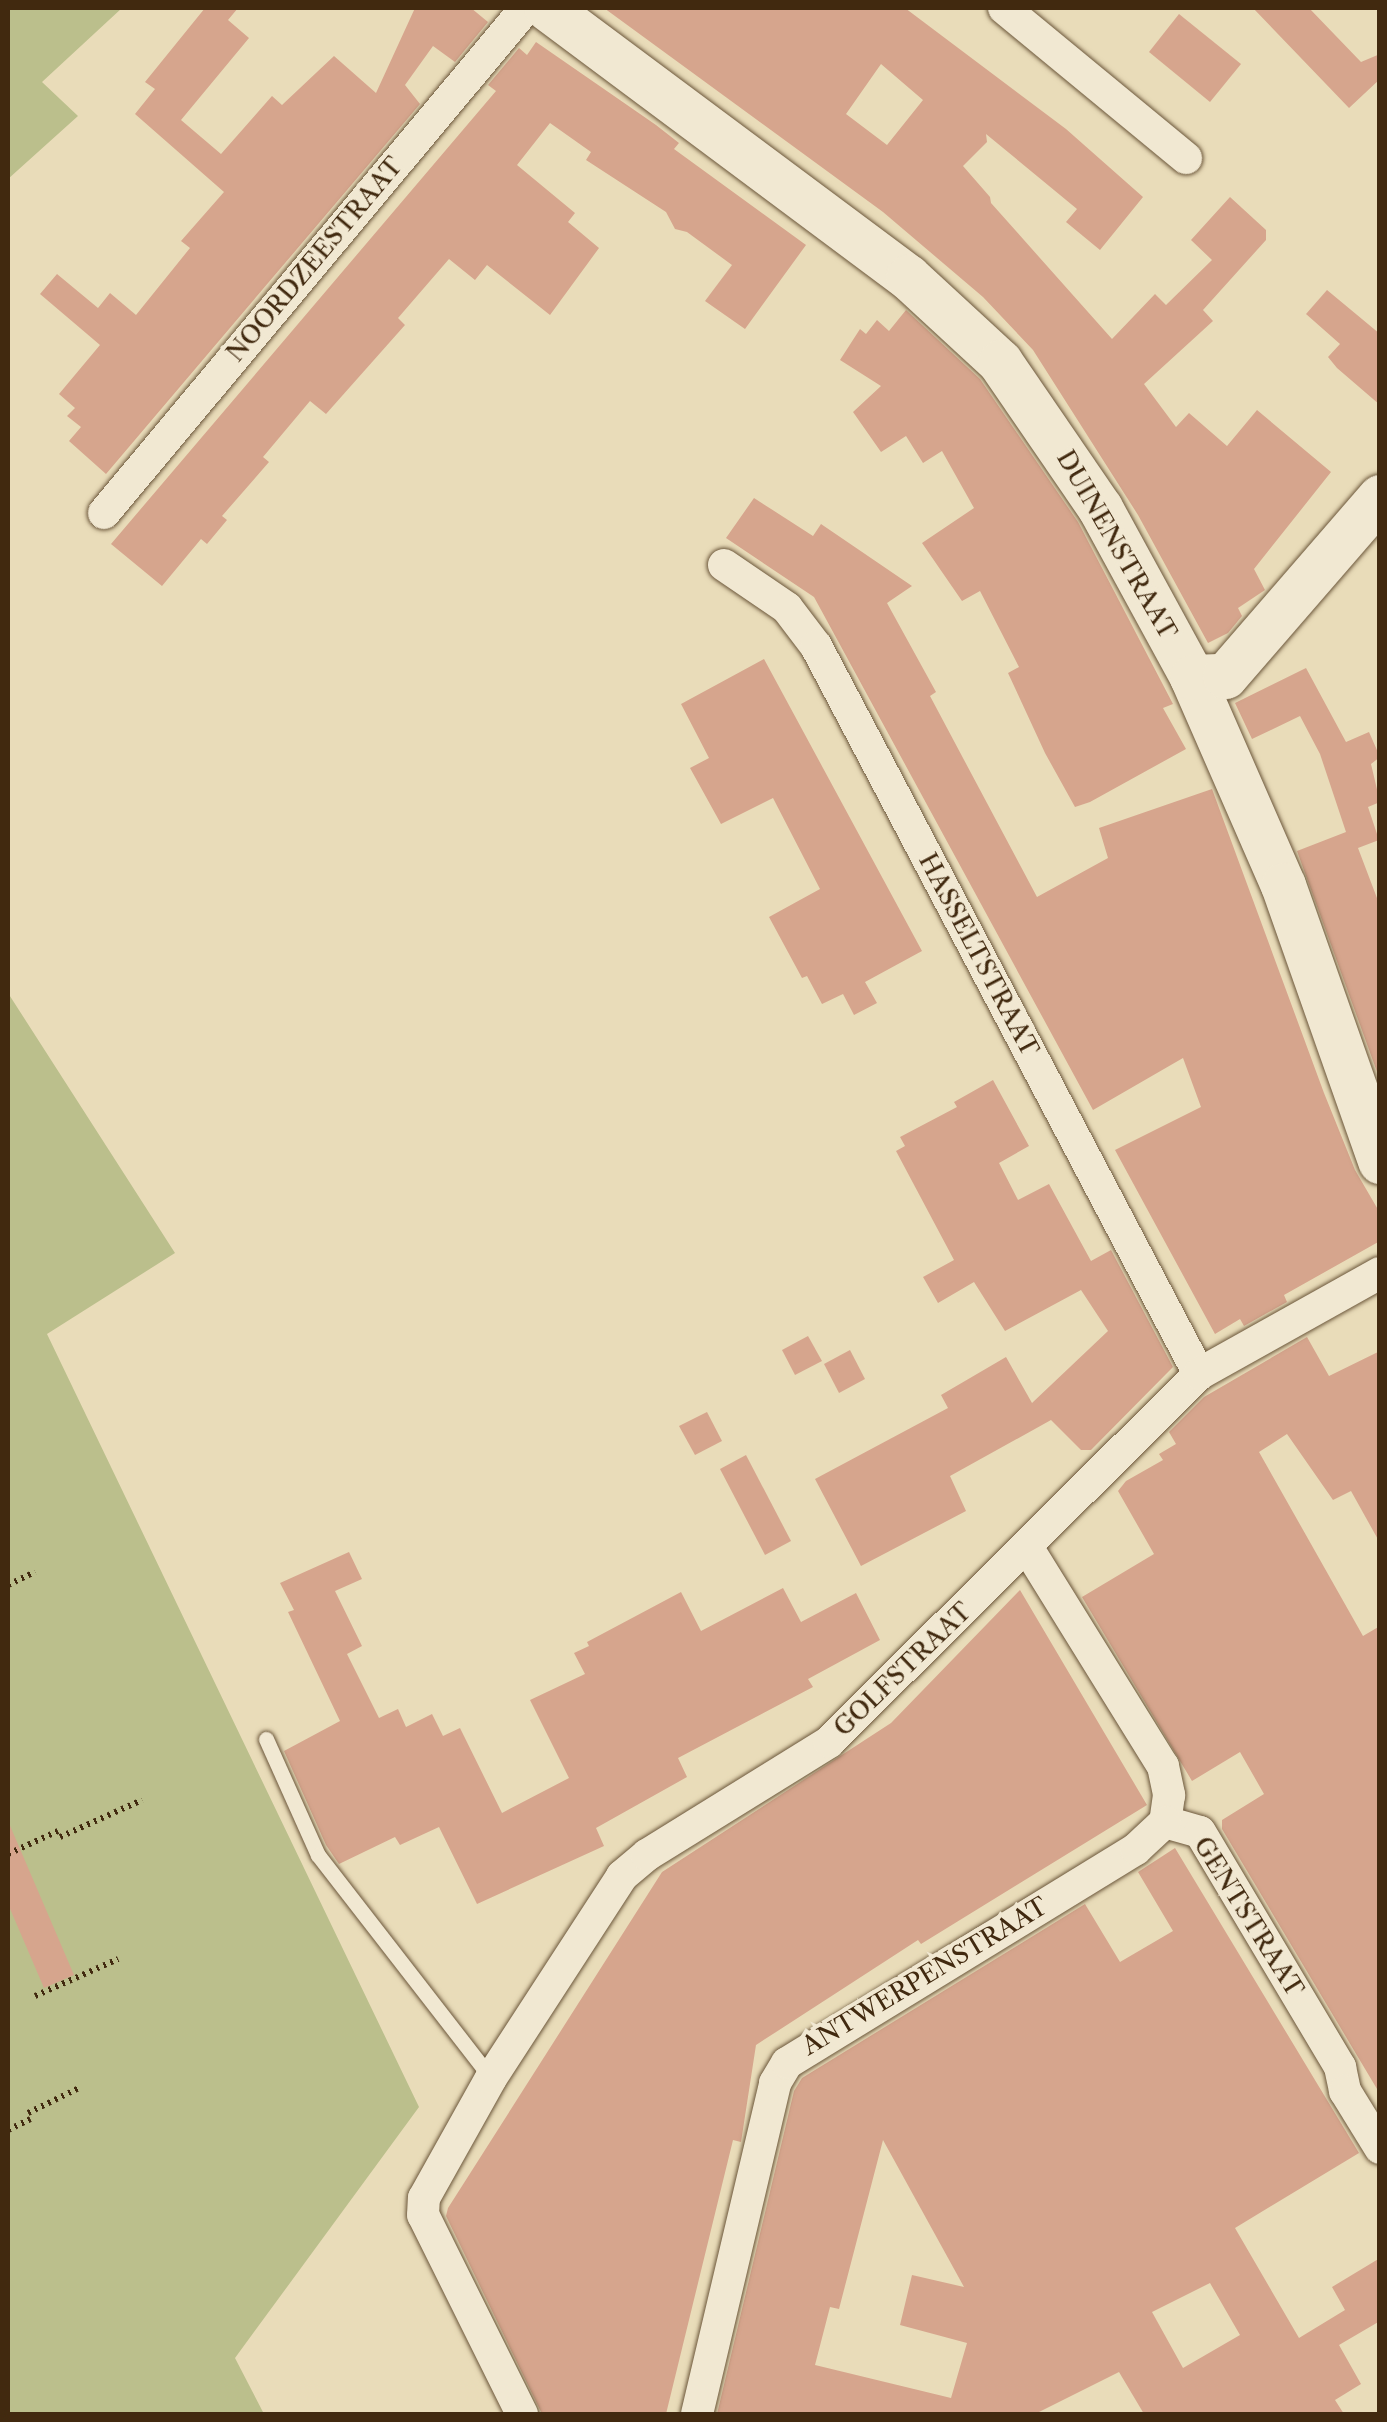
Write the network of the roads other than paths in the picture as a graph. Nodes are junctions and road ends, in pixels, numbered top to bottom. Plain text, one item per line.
1 (526, 8) edge
2 (547, 8) edge
3 (1004, 8) edge
4 (1186, 158) dead end
5 (104, 513) dead end
6 (1372, 516) edge
7 (724, 566) dead end
8 (1192, 677) junction
9 (1380, 1161) edge
10 (1380, 1273) edge
11 (1199, 1374) junction
12 (1027, 1547) junction
13 (266, 1739) dead end
14 (1165, 1822) junction
15 (491, 2078) junction
16 (1380, 2148) edge
17 (522, 2414) edge
18 (697, 2414) edge

1 - 5 street, NOORDZEESTRAAT
2 - 8 street, DUINENSTRAAT
3 - 4 street
6 - 8 street
7 - 11 street, HASSELTSTRAAT
8 - 9 street, DUINENSTRAAT
10 - 11 street, GOLFSTRAAT
11 - 12 street, GOLFSTRAAT
12 - 14 street, GENTSTRAAT
12 - 15 street, GOLFSTRAAT
13 - 15 lane
14 - 16 street, GENTSTRAAT
14 - 18 street, ANTWERPENSTRAAT
15 - 17 street, GOLFSTRAAT

